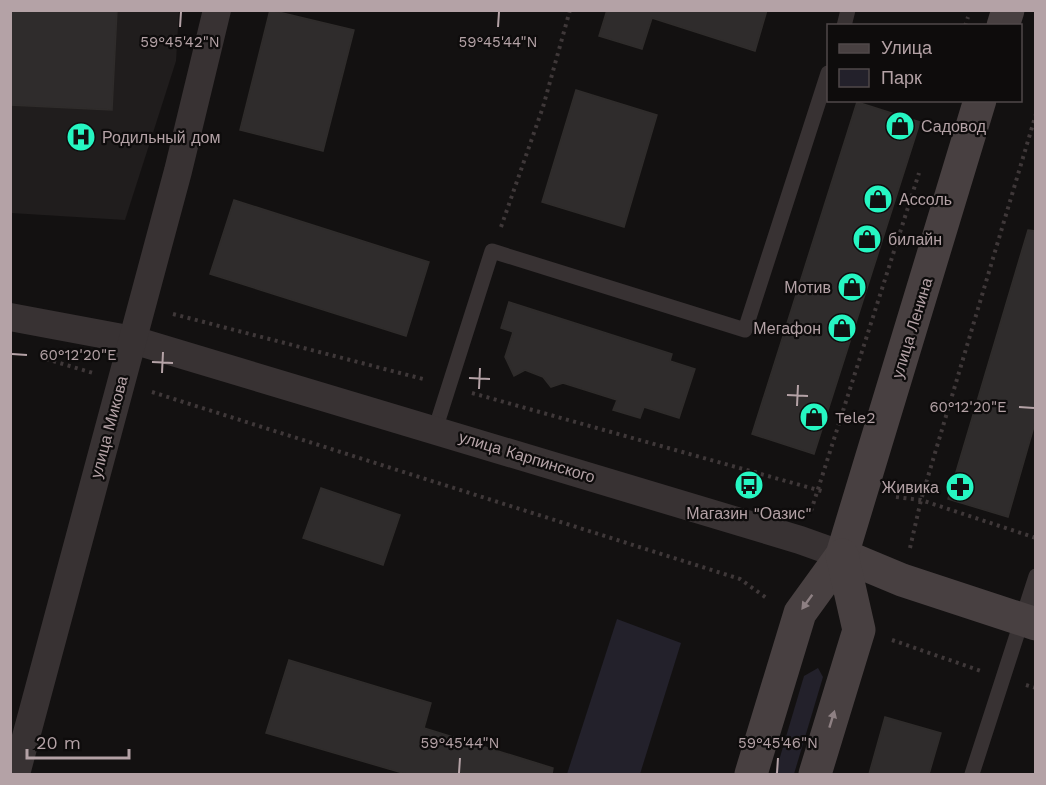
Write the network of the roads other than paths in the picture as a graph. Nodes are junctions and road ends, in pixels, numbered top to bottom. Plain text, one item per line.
1 (217, 10) edge
2 (827, 76) edge
3 (980, 102) edge
4 (10, 318) edge
5 (133, 340) junction
6 (435, 430) junction
7 (842, 555) junction
8 (1035, 576) edge
9 (1029, 621) edge
10 (16, 774) edge
11 (751, 774) edge
12 (815, 774) edge
13 (972, 774) edge

1 - 5 street, улица Микова
2 - 6 lane
3 - 7 main road, улица Ленина
4 - 5 street, улица Карпинского
5 - 6 street, улица Карпинского
5 - 10 street, улица Микова
6 - 7 street, улица Карпинского
7 - 9 main road, улица Карпинского
7 -> 11 main road, улица Ленина
12 -> 7 main road
8 - 9 lane
9 - 13 lane

